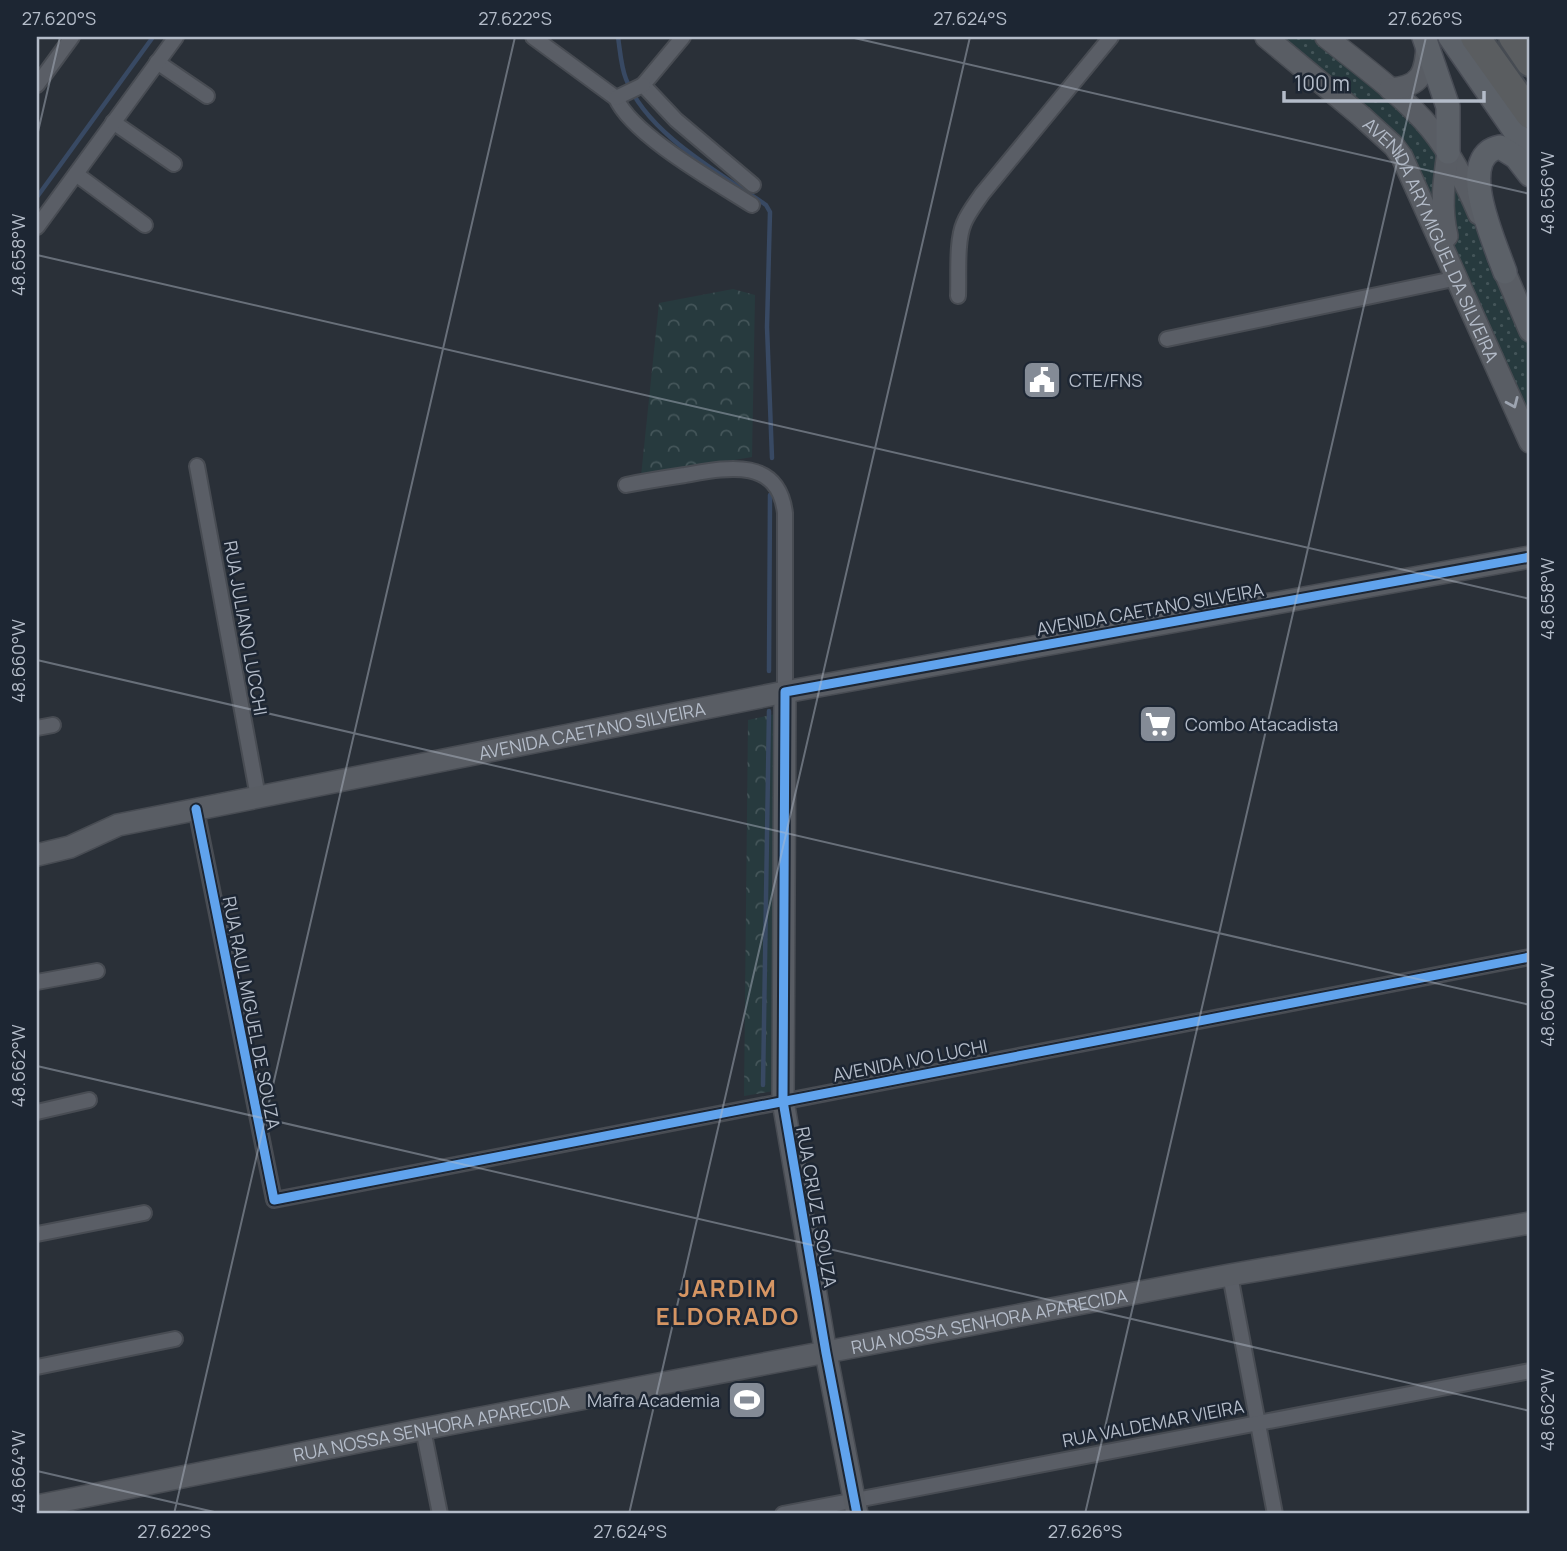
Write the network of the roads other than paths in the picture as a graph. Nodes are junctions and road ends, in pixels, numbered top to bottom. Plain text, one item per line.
1 (72, 37) edge
2 (176, 37) edge
3 (533, 37) edge
4 (683, 37) edge
5 (1111, 37) edge
6 (1266, 37) edge
7 (1326, 37) edge
8 (1450, 37) edge
9 (1475, 37) edge
10 (1513, 37) edge
11 (1426, 41) edge
12 (158, 62) junction
13 (1530, 62) edge
14 (37, 85) edge
15 (641, 86) junction
16 (1390, 89) junction
17 (207, 96) dead end
18 (618, 97) junction
19 (1530, 114) edge
20 (113, 122) junction
21 (1448, 152) junction
22 (1530, 153) edge
23 (174, 164) dead end
24 (76, 174) junction
25 (1530, 175) edge
26 (753, 185) dead end
27 (752, 205) dead end
28 (145, 225) dead end
29 (37, 227) edge
30 (1505, 272) junction
31 (1457, 276) junction
32 (958, 296) dead end
33 (1530, 331) edge
34 (1167, 339) dead end
35 (1530, 442) edge
36 (197, 466) dead end
37 (626, 485) dead end
38 (1527, 555) edge
39 (785, 692) junction
40 (53, 725) dead end
41 (37, 728) edge
42 (258, 797) junction
43 (196, 809) junction
44 (37, 855) edge
45 (1530, 957) edge
46 (97, 971) dead end
47 (37, 982) edge
48 (89, 1100) dead end
49 (783, 1101) junction
50 (37, 1112) edge
51 (296, 1195) joint
52 (144, 1213) dead end
53 (1530, 1223) edge
54 (37, 1234) edge
55 (1230, 1275) junction
56 (175, 1339) dead end
57 (825, 1353) junction
58 (37, 1367) edge
59 (1530, 1371) edge
60 (1258, 1422) junction
61 (423, 1429) junction
62 (37, 1506) edge
63 (855, 1507) edge
64 (440, 1514) edge
65 (783, 1514) edge
66 (1275, 1514) edge

1 - 14 street
2 - 12 street
3 - 18 street
4 - 15 street
5 - 32 street
6 - 31 street, AVENIDA ARY MIGUEL DA SILVEIRA
7 - 16 street
8 - 22 main road
9 - 19 highway
10 - 13 highway
11 - 16 street
11 - 21 main road
12 - 17 street
12 - 20 street
15 - 18 street
15 - 26 street
16 - 21 street
18 - 27 street
20 - 23 street
20 - 24 street
21 - 30 street
21 - 31 street
24 - 28 street
24 - 29 street
25 - 30 main road
30 - 33 street
31 - 34 street
31 -> 35 street, AVENIDA ARY MIGUEL DA SILVEIRA
36 - 42 street, RUA JULIANO LUCCHI
37 - 39 street
38 - 39 street, AVENIDA CAETANO SILVEIRA
39 - 42 street, AVENIDA CAETANO SILVEIRA
39 - 49 street, RUA CRUZ E SOUZA
40 - 41 street
42 - 43 street, AVENIDA CAETANO SILVEIRA
43 - 44 street, AVENIDA CAETANO SILVEIRA
43 - 51 street, RUA RAUL MIGUEL DE SOUZA
45 - 49 street, AVENIDA IVO LUCHI
46 - 47 street
48 - 50 street
49 - 51 street, AVENIDA IVO LUCHI
49 - 57 street, RUA CRUZ E SOUZA
52 - 54 street
53 - 55 street, RUA NOSSA SENHORA APARECIDA
55 - 57 street, RUA NOSSA SENHORA APARECIDA
55 - 60 street
56 - 58 street
57 - 61 street, RUA NOSSA SENHORA APARECIDA
57 - 63 street, RUA CRUZ E SOUZA
59 - 60 street, RUA VALDEMAR VIEIRA
60 - 63 street, RUA VALDEMAR VIEIRA
60 - 66 street
61 - 62 street, RUA NOSSA SENHORA APARECIDA
61 - 64 street
63 - 65 street, RUA VALDEMAR VIEIRA

